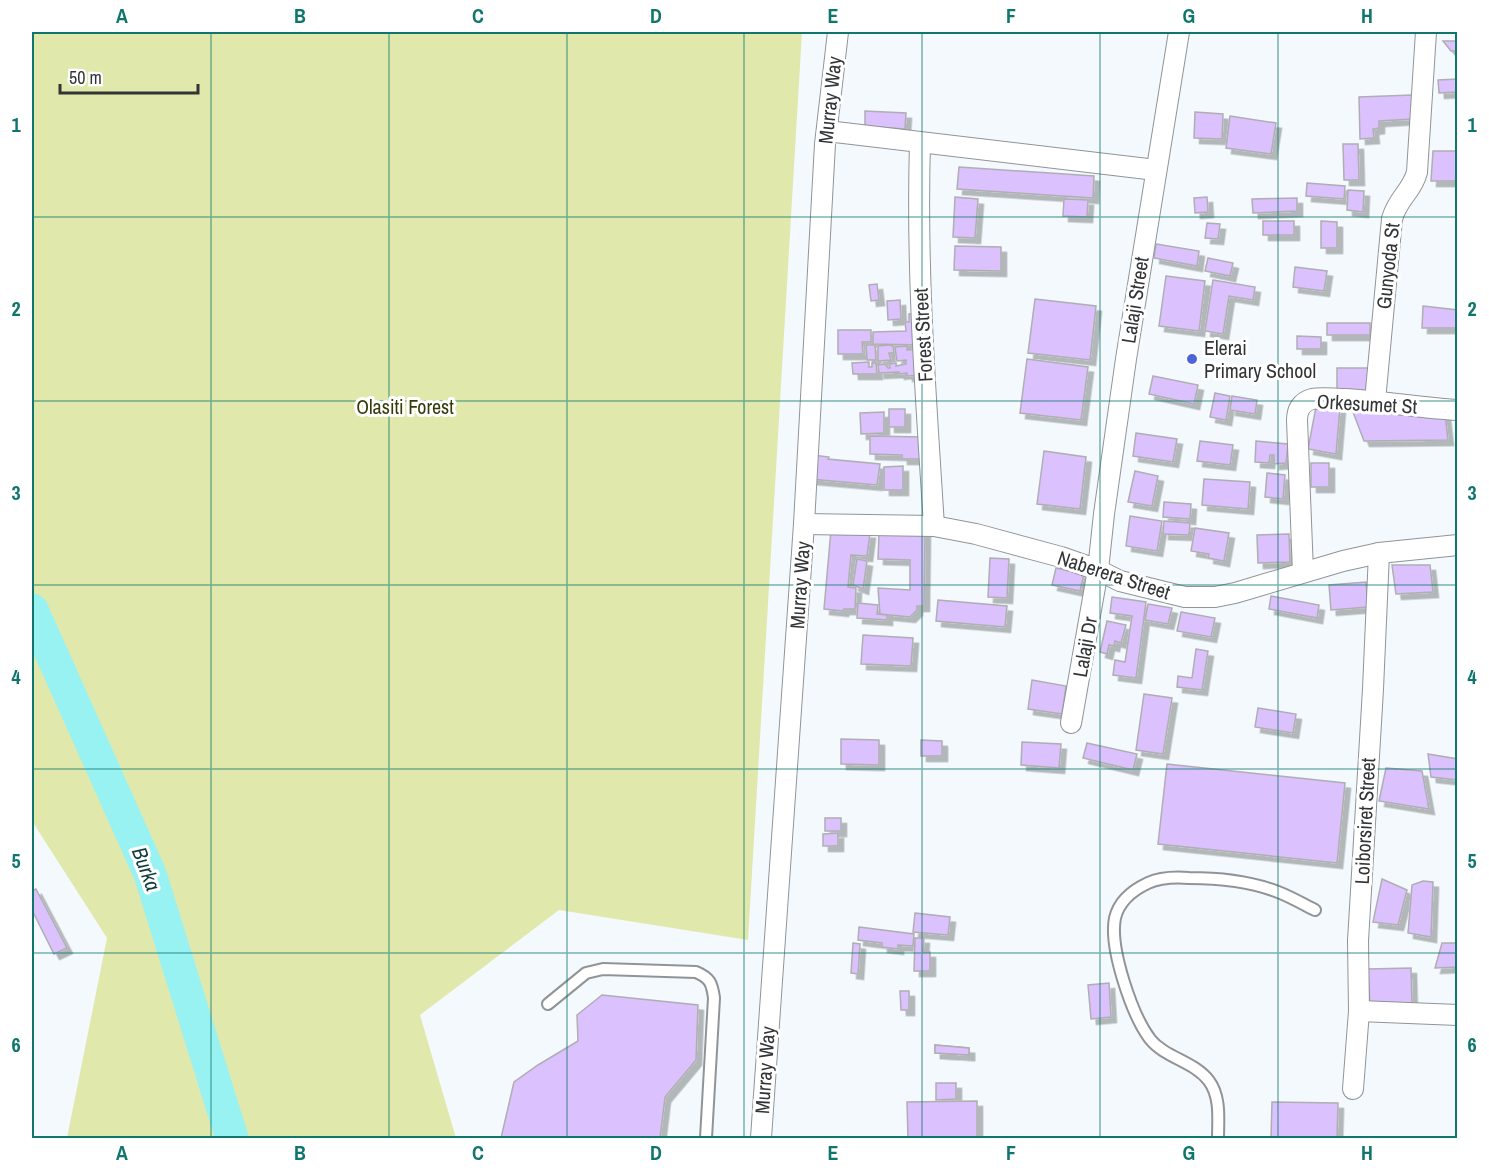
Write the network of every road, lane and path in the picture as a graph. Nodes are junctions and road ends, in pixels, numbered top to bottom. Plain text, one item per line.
1 (838, 32) edge
2 (1179, 32) edge
3 (1426, 32) edge
4 (827, 131) junction
5 (920, 143) junction
6 (1156, 170) junction
7 (1374, 400) junction
8 (1458, 410) edge
9 (804, 524) junction
10 (934, 526) junction
11 (1458, 545) edge
12 (1379, 553) junction
13 (1098, 570) junction
14 (1303, 572) junction
15 (1071, 723) dead end
16 (1316, 910) dead end
17 (548, 1004) dead end
18 (1359, 1011) junction
19 (1458, 1015) edge
20 (1353, 1089) dead end
21 (706, 1138) edge
22 (760, 1138) edge
23 (1218, 1138) edge

1 - 4 street, Murray Way
2 - 6 street, Lalaji Street
3 - 7 street, Gunyoda St
4 - 5 street
4 - 9 street, Murray Way
5 - 6 street
5 - 10 street, Forest Street
6 - 13 street, Lalaji Street
7 - 8 street, Orkesumet St
7 - 14 street, Orkesumet St
9 - 10 street, Naberera Street
9 - 22 street, Murray Way
10 - 13 street, Naberera Street
11 - 12 street, Naberera Street
12 - 14 street, Naberera Street
12 - 18 street, Loiborsiret Street
13 - 14 street, Naberera Street
13 - 15 street, Lalaji Dr
16 - 23 lane
17 - 21 lane
18 - 19 street
18 - 20 street, Loiborsiret Street

